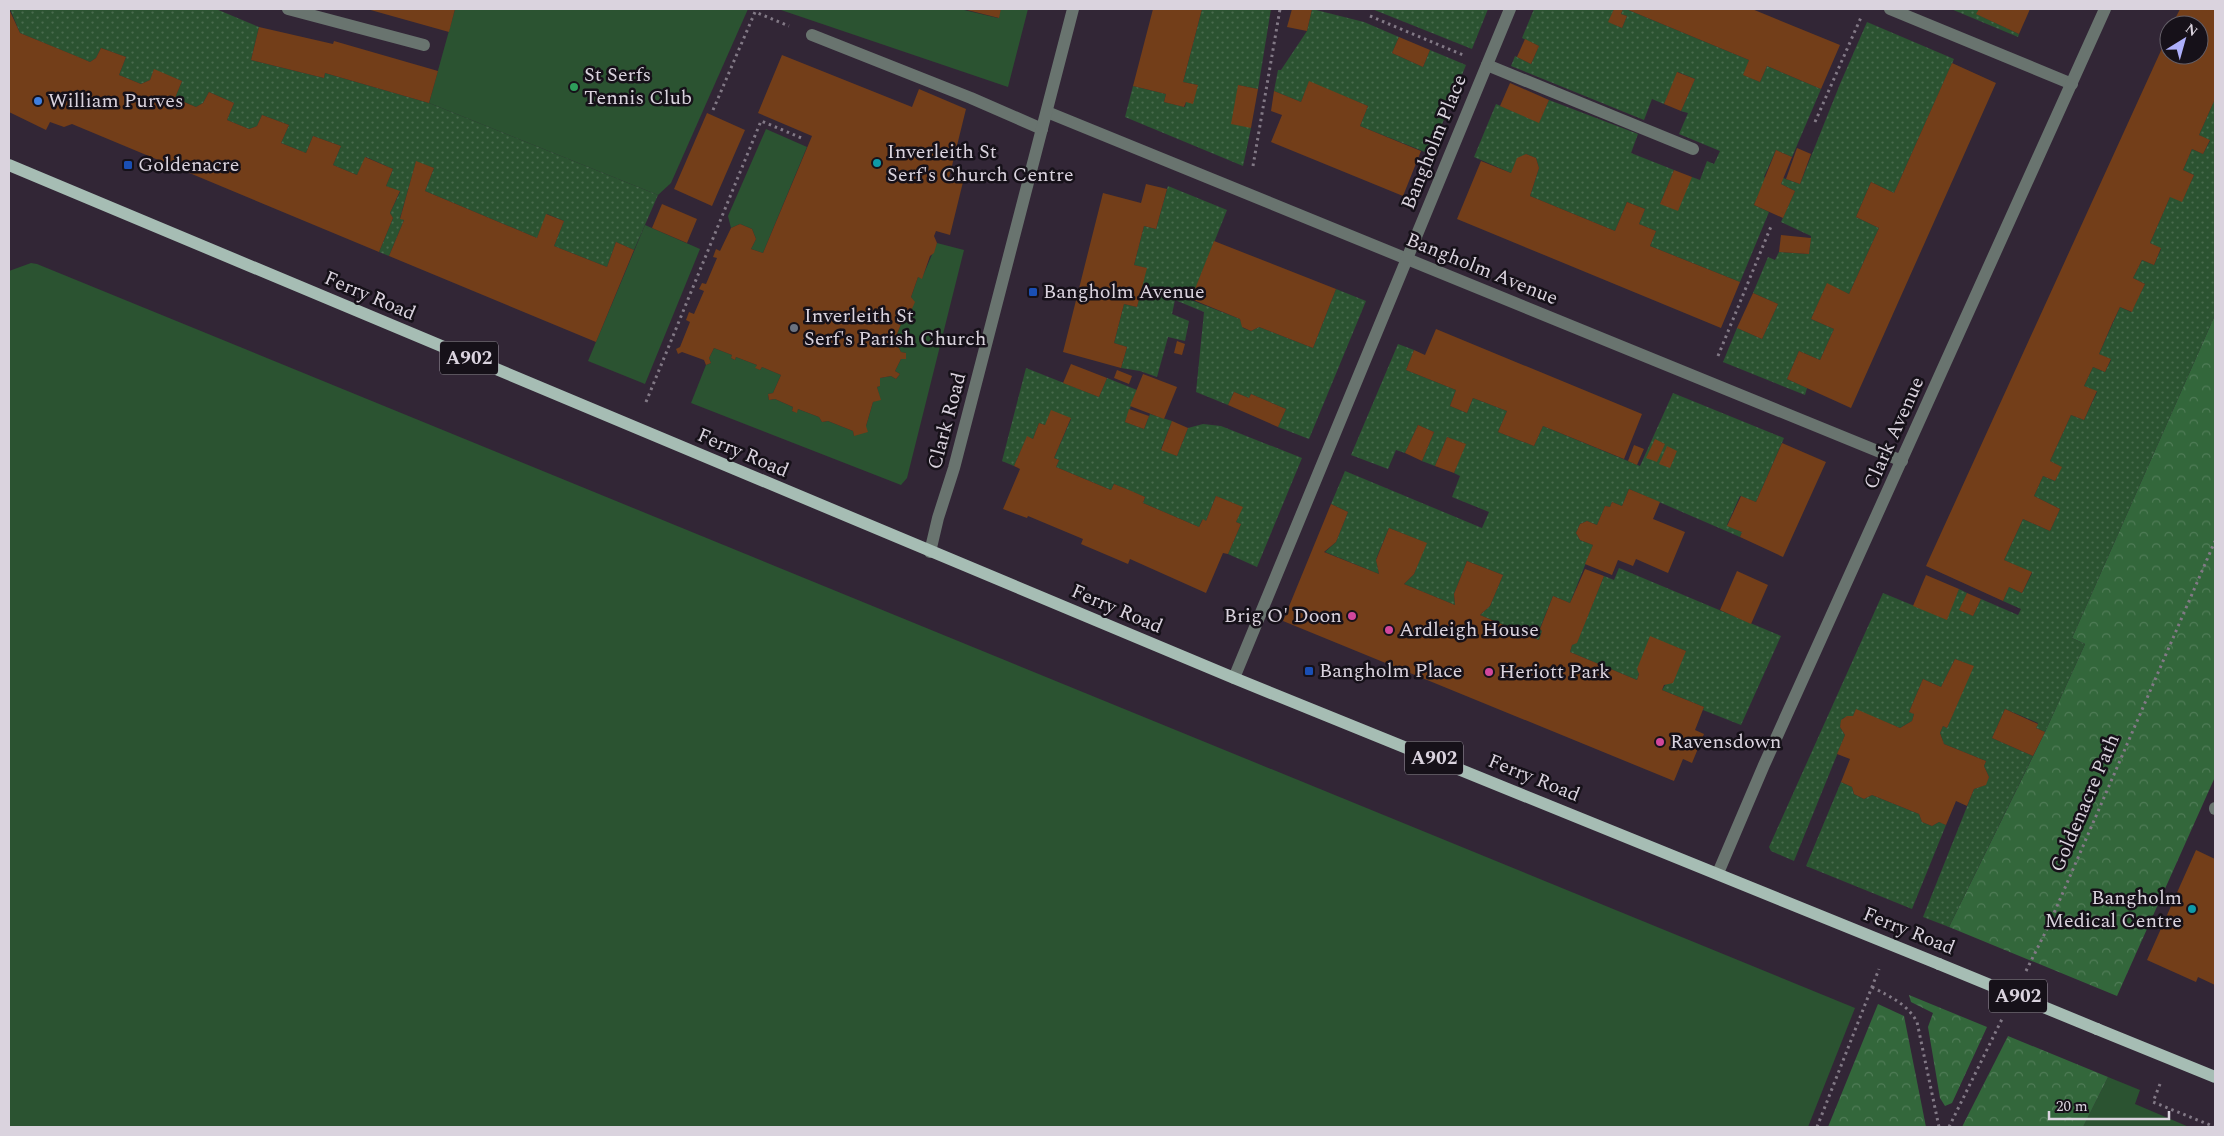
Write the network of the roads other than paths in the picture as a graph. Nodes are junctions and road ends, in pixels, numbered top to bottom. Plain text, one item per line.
1 (288, 9) edge
2 (1073, 9) edge
3 (1510, 9) edge
4 (1890, 9) edge
5 (2105, 9) edge
6 (812, 35) road end
7 (424, 45) dead end
8 (1486, 64) junction
9 (2072, 84) junction
10 (1046, 112) junction
11 (1042, 129) junction
12 (1693, 149) dead end
13 (9, 165) edge
14 (1407, 258) junction
15 (1902, 461) junction
16 (930, 552) junction
17 (1234, 678) junction
18 (1718, 873) junction
19 (2215, 1077) edge

1 - 7 street
2 - 10 street, Clark Road
3 - 8 street, Bangholm Place
4 - 9 street
5 - 9 street, Clark Avenue
6 - 11 street
8 - 12 street
8 - 14 street, Bangholm Place
9 - 15 street, Clark Avenue
10 - 11 street, Clark Road
10 - 14 street, Bangholm Avenue
11 - 16 street, Clark Road
13 - 16 main road, Ferry Road / A902
14 - 15 street, Bangholm Avenue
14 - 17 street, Bangholm Place
15 - 18 street, Clark Avenue
16 - 17 main road, Ferry Road / A902
17 - 18 main road, Ferry Road / A902
18 - 19 main road, Ferry Road / A902, bridge

